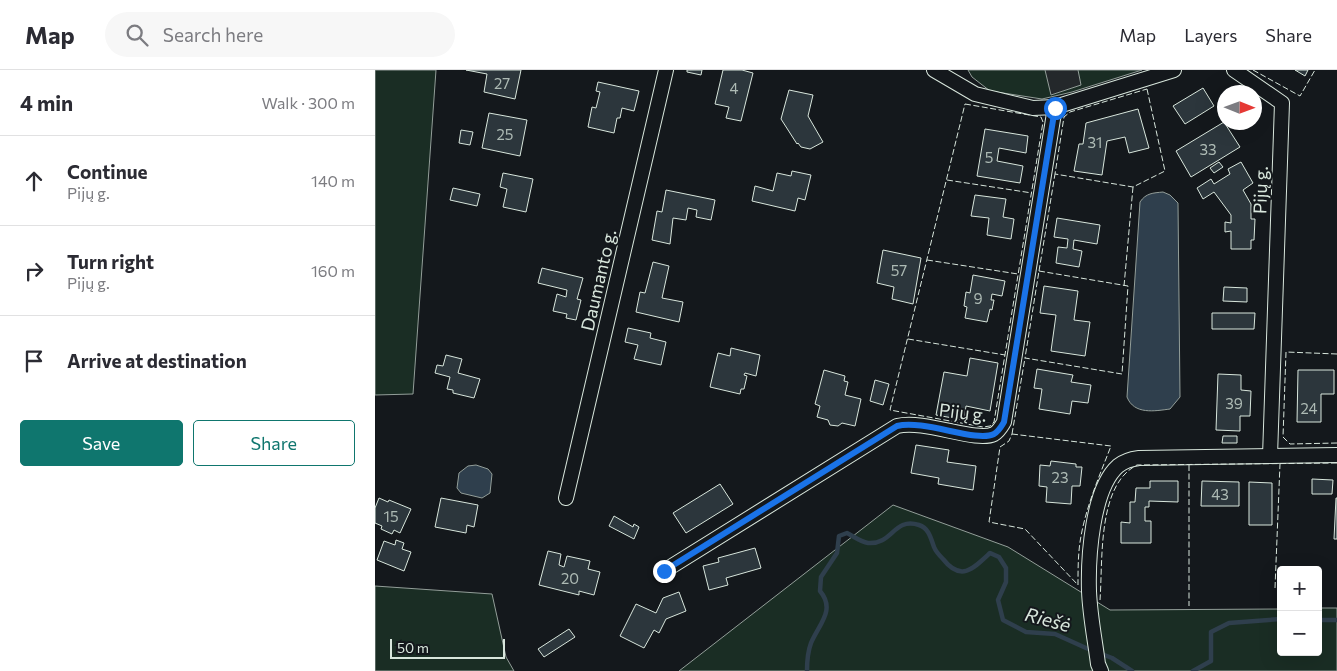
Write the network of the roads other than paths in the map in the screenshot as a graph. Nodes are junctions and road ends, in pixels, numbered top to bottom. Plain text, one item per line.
1 (666, 70) edge
2 (934, 70) edge
3 (1174, 70) edge
4 (1234, 70) edge
5 (954, 76) edge
6 (1055, 108) junction
7 (1337, 455) edge
8 (1270, 456) junction
9 (567, 498) dead end
10 (664, 571) dead end
11 (1100, 668) edge

1 - 9 street, Daumanto g.
2 - 5 street
3 - 6 street
4 - 8 street, Pijų g.
5 - 6 street
6 - 10 street, Pijų g.
7 - 8 street
8 - 11 street

